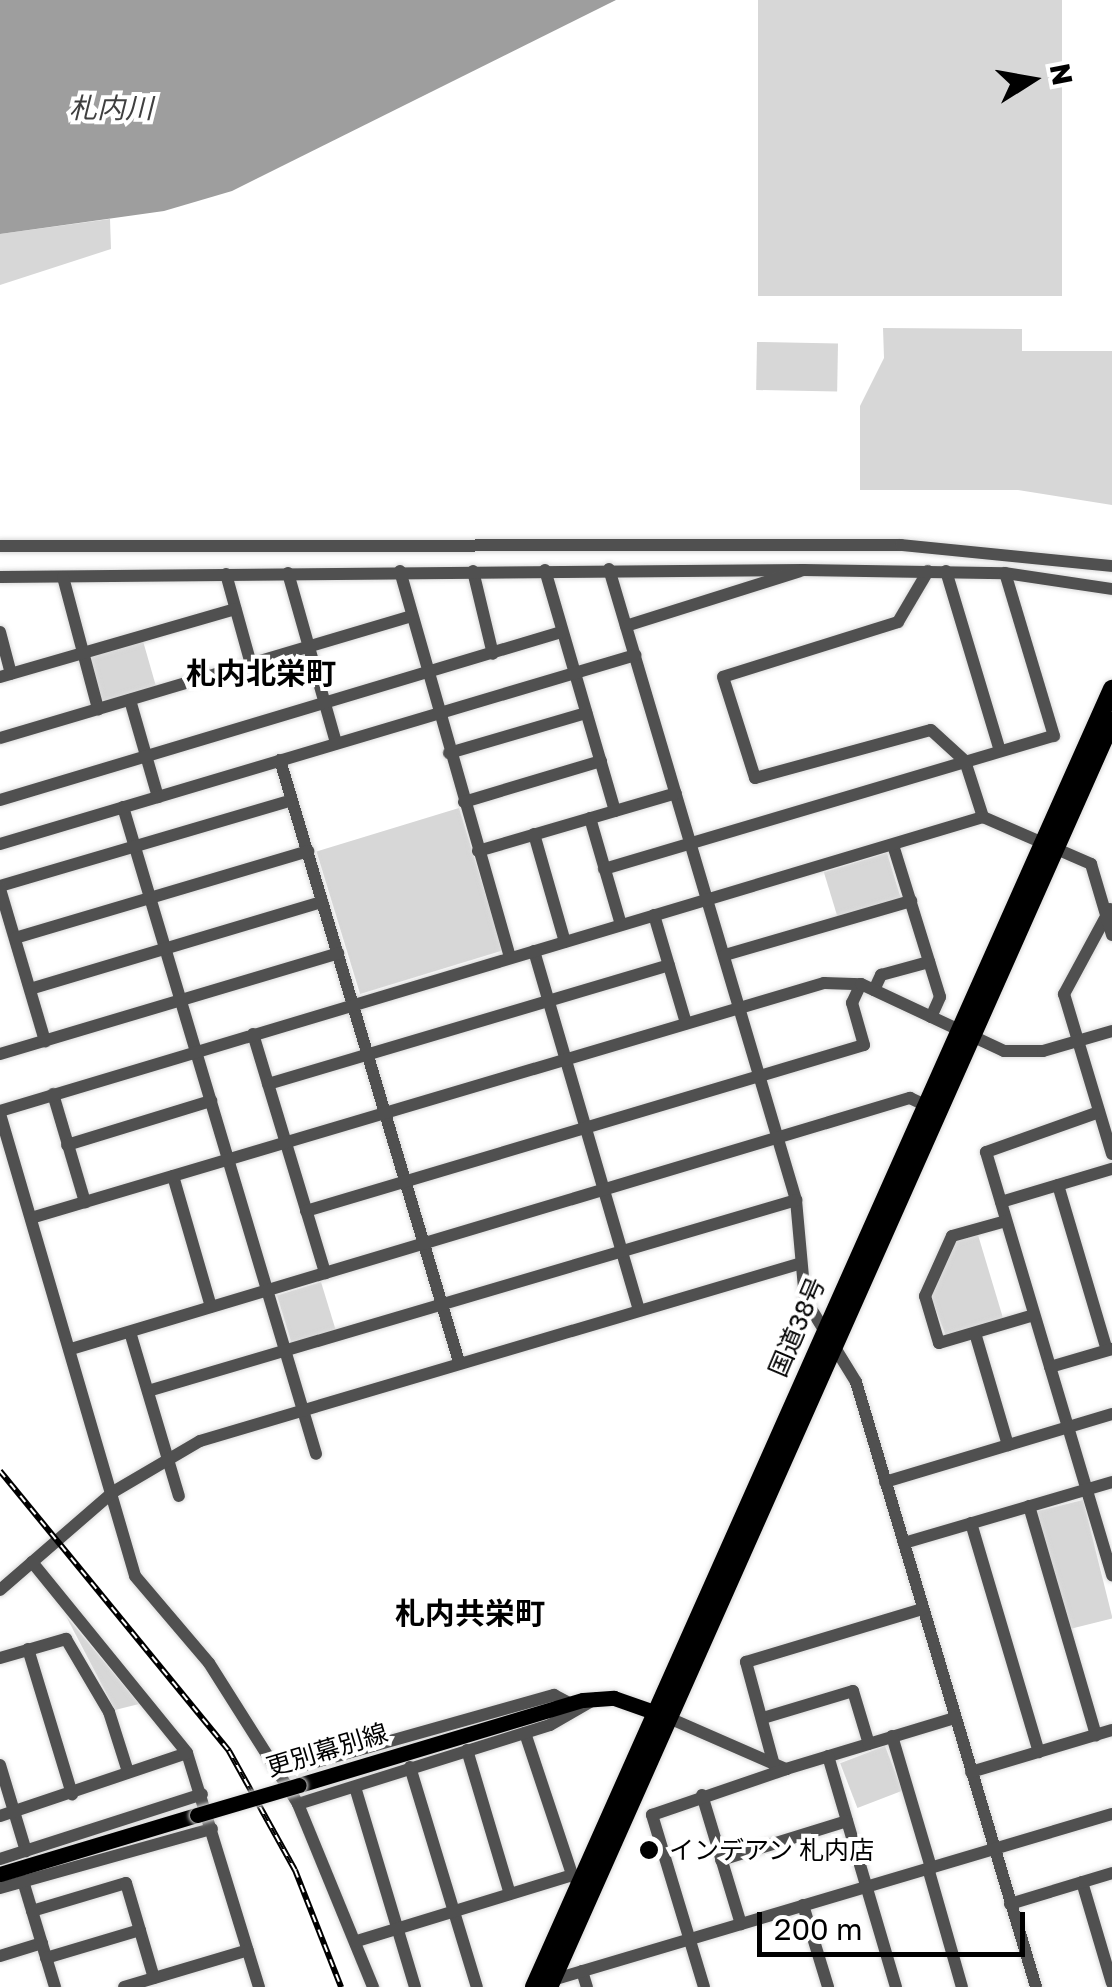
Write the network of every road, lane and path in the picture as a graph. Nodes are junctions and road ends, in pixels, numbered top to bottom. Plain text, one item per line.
1 (0, 546) edge
2 (1112, 566) edge
3 (609, 569) junction
4 (545, 570) junction
5 (803, 570) junction
6 (400, 571) junction
7 (473, 571) junction
8 (946, 571) junction
9 (288, 572) junction
10 (928, 572) junction
11 (1005, 573) junction
12 (226, 574) junction
13 (0, 577) edge
14 (63, 577) junction
15 (1112, 589) edge
16 (235, 608) junction
17 (408, 617) junction
18 (626, 626) junction
19 (0, 632) edge
20 (561, 632) junction
21 (307, 646) junction
22 (81, 653) junction
23 (493, 654) junction
24 (635, 655) junction
25 (250, 664) junction
26 (573, 673) junction
27 (426, 674) junction
28 (6, 676) edge
29 (1112, 689) edge
30 (130, 700) junction
31 (324, 704) junction
32 (98, 709) junction
33 (586, 713) junction
34 (437, 714) junction
35 (1112, 720) edge
36 (0, 738) edge
37 (336, 743) junction
38 (1000, 751) junction
39 (449, 753) junction
40 (146, 756) junction
41 (280, 760) junction
42 (601, 761) junction
43 (965, 761) junction
44 (676, 793) junction
45 (158, 797) junction
46 (0, 800) edge
47 (292, 800) junction
48 (464, 802) junction
49 (123, 807) junction
50 (615, 811) junction
51 (983, 817) junction
52 (590, 818) junction
53 (534, 834) junction
54 (691, 842) junction
55 (0, 844) edge
56 (1048, 844) junction
57 (893, 845) junction
58 (135, 846) junction
59 (308, 851) junction
60 (478, 851) junction
61 (604, 868) junction
62 (0, 888) edge
63 (150, 898) junction
64 (708, 900) junction
65 (910, 901) junction
66 (322, 902) junction
67 (1108, 909) edge
68 (654, 915) junction
69 (621, 925) junction
70 (1112, 936) edge
71 (15, 938) junction
72 (565, 942) junction
73 (166, 949) junction
74 (534, 951) junction
75 (338, 953) junction
76 (724, 955) junction
77 (510, 958) junction
78 (929, 962) junction
79 (669, 965) junction
80 (868, 987) junction
81 (30, 989) junction
82 (181, 1000) junction
83 (548, 1000) junction
84 (353, 1005) junction
85 (740, 1007) junction
86 (931, 1017) junction
87 (686, 1024) junction
88 (1112, 1031) edge
89 (963, 1032) junction
90 (253, 1034) junction
91 (45, 1041) junction
92 (1078, 1041) junction
93 (196, 1051) junction
94 (0, 1054) edge
95 (367, 1055) junction
96 (566, 1059) junction
97 (760, 1076) junction
98 (268, 1084) junction
99 (53, 1094) junction
100 (211, 1101) junction
101 (930, 1107) junction
102 (0, 1112) edge
103 (384, 1112) junction
104 (1099, 1112) junction
105 (586, 1128) junction
106 (779, 1138) junction
107 (286, 1142) junction
108 (67, 1145) junction
109 (1112, 1154) edge
110 (228, 1159) junction
111 (1112, 1169) edge
112 (172, 1176) junction
113 (405, 1181) junction
114 (1058, 1185) junction
115 (604, 1191) junction
116 (796, 1200) junction
117 (84, 1202) junction
118 (1001, 1202) junction
119 (306, 1211) junction
120 (31, 1218) junction
121 (1006, 1221) junction
122 (424, 1245) junction
123 (622, 1251) junction
124 (798, 1264) junction
125 (325, 1272) junction
126 (268, 1291) junction
127 (442, 1304) junction
128 (211, 1308) junction
129 (638, 1310) junction
130 (1034, 1315) junction
131 (130, 1332) junction
132 (974, 1333) junction
133 (827, 1334) junction
134 (70, 1349) junction
135 (1110, 1349) edge
136 (286, 1350) junction
137 (459, 1362) junction
138 (1050, 1368) junction
139 (148, 1391) junction
140 (303, 1409) junction
141 (1112, 1414) edge
142 (1068, 1427) junction
143 (1008, 1445) junction
144 (316, 1454) dead end
145 (168, 1460) junction
146 (885, 1482) junction
147 (1112, 1482) edge
148 (1086, 1489) junction
149 (113, 1492) junction
150 (179, 1496) dead end
151 (1029, 1506) junction
152 (971, 1522) junction
153 (904, 1543) junction
154 (32, 1562) junction
155 (1112, 1576) edge
156 (0, 1590) edge
157 (923, 1609) junction
158 (28, 1650) junction
159 (0, 1658) edge
160 (597, 1698) junction
161 (571, 1704) junction
162 (662, 1715) junction
163 (763, 1718) junction
164 (955, 1718) junction
165 (1112, 1730) edge
166 (526, 1733) junction
167 (1096, 1735) junction
168 (892, 1736) junction
169 (868, 1744) junction
170 (467, 1750) junction
171 (1039, 1752) junction
172 (187, 1753) junction
173 (828, 1756) junction
174 (0, 1765) edge
175 (410, 1767) junction
176 (780, 1767) junction
177 (128, 1772) junction
178 (280, 1772) junction
179 (971, 1772) junction
180 (355, 1787) junction
181 (72, 1794) junction
182 (202, 1794) junction
183 (702, 1796) junction
184 (298, 1804) junction
185 (7, 1814) edge
186 (1112, 1814) edge
187 (847, 1821) junction
188 (212, 1829) junction
189 (994, 1849) junction
190 (26, 1851) junction
191 (0, 1858) edge
192 (721, 1860) junction
193 (929, 1868) junction
194 (1112, 1873) edge
195 (0, 1874) edge
196 (582, 1880) junction
197 (23, 1881) junction
198 (1082, 1882) junction
199 (866, 1886) junction
200 (0, 1888) edge
201 (510, 1894) junction
202 (1010, 1904) junction
203 (803, 1905) junction
204 (32, 1911) junction
205 (455, 1911) junction
206 (741, 1924) junction
207 (398, 1928) junction
208 (140, 1930) junction
209 (357, 1940) junction
210 (690, 1940) junction
211 (42, 1943) junction
212 (248, 1950) junction
213 (0, 1956) edge
214 (46, 1958) junction
215 (582, 1971) junction
216 (154, 1978) junction
217 (1112, 1983) edge
218 (540, 1986) edge
219 (55, 1987) edge
220 (124, 1987) edge
221 (259, 1987) edge
222 (373, 1987) edge
223 (415, 1987) edge
224 (477, 1987) edge
225 (587, 1987) edge
226 (704, 1987) edge
227 (828, 1987) edge
228 (896, 1987) edge
229 (962, 1987) edge
230 (1036, 1987) edge

1 - 2 street
3 - 4 street
3 - 5 street
3 - 18 street
4 - 7 street
4 - 20 street
5 - 10 street
5 - 18 street
6 - 7 street
6 - 9 street
6 - 17 street
7 - 23 street
8 - 10 street
8 - 11 street
8 - 38 street
9 - 12 street
9 - 21 street
10 - 43 street
11 - 15 street
11 - 38 street
12 - 14 street
12 - 16 street
13 - 14 street
14 - 22 street
16 - 22 street
16 - 25 street
17 - 21 street
17 - 27 street
18 - 24 street
19 - 28 street
20 - 23 street
20 - 26 street
21 - 25 street
21 - 31 street
22 - 28 street
22 - 32 street
23 - 27 street
24 - 26 street
24 - 44 street
25 - 30 street
26 - 33 street
26 - 34 street
27 - 31 street
27 - 34 street
29 - 56 highway, 国道38号
30 - 32 street
30 - 40 street
31 - 37 street
31 - 40 street
32 - 36 street
33 - 39 street
33 - 42 street
34 - 37 street
34 - 39 street
35 - 56 highway, 国道38号
37 - 41 street
38 - 43 street
39 - 48 street
40 - 45 street
40 - 46 street
41 - 45 street
41 - 47 street
42 - 48 street
42 - 50 street
43 - 51 street
43 - 54 street
44 - 50 street
44 - 54 street
45 - 49 street
47 - 58 street
47 - 59 street
48 - 60 street
49 - 55 street
49 - 58 street
50 - 52 street
51 - 56 street
51 - 57 street
52 - 53 street
52 - 61 street
53 - 60 street
53 - 72 street
54 - 61 street
54 - 64 street
56 - 67 street
56 - 89 highway, 国道38号
57 - 64 street
57 - 65 street
58 - 62 street
58 - 63 street
59 - 63 street
59 - 66 street
60 - 77 street
61 - 69 street
62 - 71 street
63 - 71 street
63 - 73 street
64 - 68 street
64 - 76 street
65 - 76 street
65 - 78 street
66 - 73 street
66 - 75 street
67 - 70 street
67 - 92 street
68 - 69 street
68 - 79 street
69 - 72 street
71 - 81 street
72 - 74 street
73 - 81 street
73 - 82 street
74 - 77 street
74 - 83 street
75 - 82 street
75 - 84 street
76 - 85 street
77 - 84 street
78 - 80 street
78 - 86 street
79 - 83 street
79 - 87 street
80 - 85 street
80 - 86 street
80 - 97 street
81 - 91 street
82 - 91 street
82 - 93 street
83 - 95 street
83 - 96 street
84 - 90 street
84 - 95 street
85 - 87 street
85 - 97 street
86 - 89 street
87 - 96 street
88 - 92 street
89 - 92 street
89 - 101 highway, 国道38号
90 - 93 street
90 - 98 street
91 - 94 street
92 - 104 street
93 - 99 street
93 - 100 street
95 - 98 street
95 - 103 street
96 - 103 street
96 - 105 street
97 - 105 street
97 - 106 street
98 - 107 street
99 - 102 street
99 - 108 street
100 - 108 street
100 - 110 street
101 - 106 street
101 - 133 highway, 国道38号
102 - 120 street
103 - 107 street
103 - 113 street
104 - 109 street
104 - 118 street
105 - 113 street
105 - 115 street
106 - 115 street
106 - 116 street
107 - 110 street
107 - 119 street
108 - 117 street
110 - 112 street
110 - 126 street
111 - 114 street
112 - 117 street
112 - 128 street
113 - 119 street
113 - 122 street
114 - 118 street
114 - 135 street
115 - 122 street
115 - 123 street
116 - 123 street
116 - 124 street
117 - 120 street
118 - 121 street
119 - 125 street
120 - 134 street
121 - 130 street
121 - 132 street
122 - 125 street
122 - 127 street
123 - 127 street
123 - 129 street
124 - 129 street
124 - 133 street
125 - 126 street
126 - 128 street
126 - 136 street
127 - 136 street
127 - 137 street
128 - 131 street
129 - 137 street
130 - 132 street
130 - 138 street
131 - 134 street
131 - 139 street
132 - 143 street
133 - 146 street
133 - 162 highway, 国道38号
134 - 149 street
135 - 138 street
136 - 139 street
136 - 140 street
137 - 140 street
138 - 142 street
139 - 145 street
140 - 144 street
140 - 145 street
141 - 142 street
142 - 143 street
142 - 148 street
143 - 146 street
145 - 149 street
145 - 150 street
146 - 153 street
147 - 148 street
148 - 151 street
148 - 155 street
149 - 154 street
149 - 178 street
151 - 152 street
151 - 167 street
152 - 153 street
152 - 171 street
153 - 157 street
154 - 156 street
154 - 172 street
157 - 163 street
157 - 164 street
158 - 159 street
158 - 177 street
158 - 181 street
160 - 161 main road, 更別幕別線
160 - 162 main road, 更別幕別線
160 - 166 street
161 - 178 street
161 - 195 main road, 更別幕別線, bridge
162 - 176 street
162 - 196 highway, 国道38号
163 - 169 street
163 - 176 street
164 - 168 street
164 - 179 street
165 - 167 street
166 - 170 street
166 - 196 street
167 - 171 street
168 - 169 street
168 - 193 street
169 - 173 street
170 - 175 street
170 - 201 street
171 - 179 street
172 - 177 street
172 - 182 street
173 - 176 street
173 - 187 street
174 - 185 street
175 - 180 street
175 - 205 street
176 - 183 street
177 - 181 street
178 - 184 street
179 - 189 street
180 - 184 street
180 - 207 street
181 - 185 street
182 - 188 street
182 - 190 street
183 - 192 street
183 - 210 street
184 - 209 street
185 - 190 street
186 - 189 street
187 - 192 street
187 - 199 street
188 - 197 street
188 - 212 street
189 - 193 street
189 - 202 street
190 - 191 street
192 - 206 street
193 - 199 street
193 - 229 street
194 - 198 street
196 - 201 street
196 - 218 highway, 国道38号
197 - 200 street
197 - 204 street
198 - 202 street
198 - 217 street
199 - 203 street
199 - 228 street
201 - 205 street
202 - 230 street
203 - 206 street
203 - 227 street
204 - 208 street
204 - 211 street
205 - 207 street
205 - 224 street
206 - 210 street
207 - 209 street
207 - 223 street
208 - 214 street
208 - 216 street
209 - 222 street
210 - 215 street
210 - 226 street
211 - 213 street
211 - 214 street
212 - 216 street
212 - 221 street
214 - 219 street
215 - 218 street
215 - 225 street
216 - 220 street

